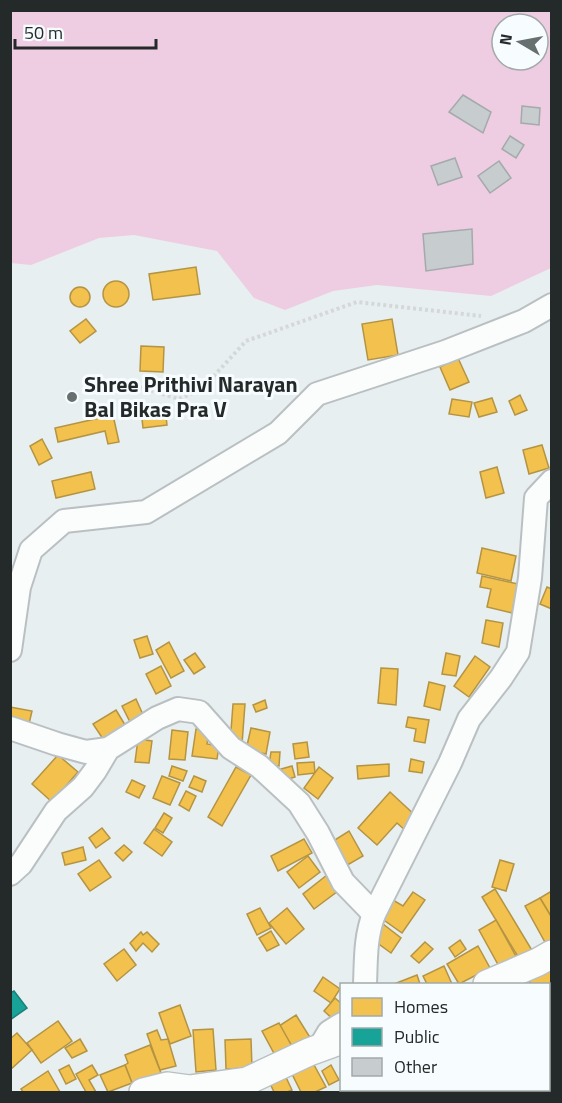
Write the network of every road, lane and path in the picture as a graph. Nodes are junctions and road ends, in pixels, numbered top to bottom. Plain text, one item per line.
1 (552, 305) edge
2 (488, 317) dead end
3 (139, 387) dead end
4 (552, 481) edge
5 (10, 650) edge
6 (10, 728) edge
7 (108, 749) junction
8 (10, 874) edge
9 (374, 914) junction
10 (552, 954) edge
11 (365, 983) edge
12 (489, 983) edge
13 (340, 1025) edge
14 (331, 1044) edge
15 (143, 1092) edge

1 - 5 street
2 - 3 path
4 - 9 street
6 - 7 street
7 - 8 street
7 - 9 street
9 - 11 street
10 - 12 street
13 - 14 street
14 - 15 street

